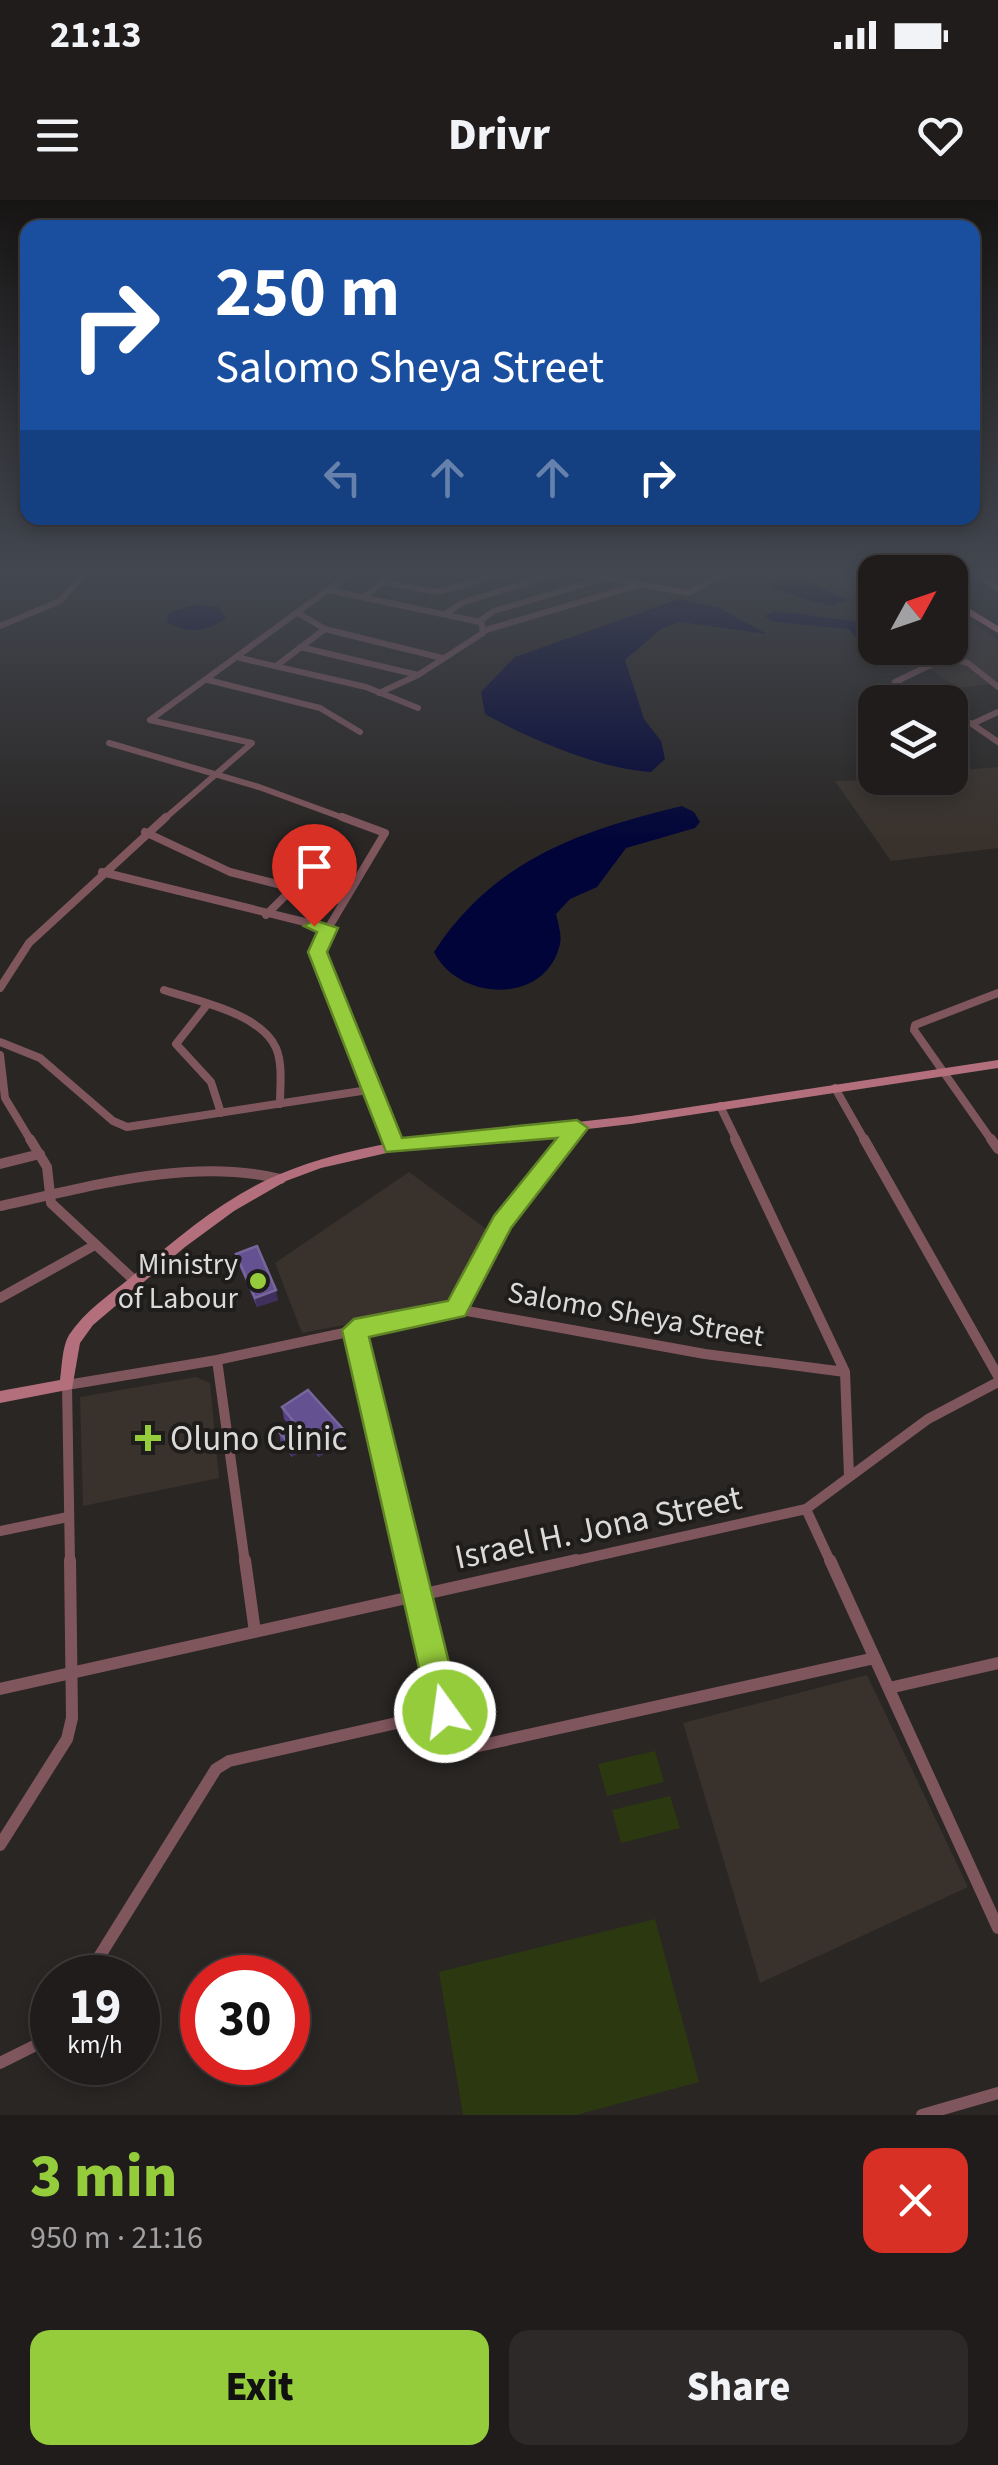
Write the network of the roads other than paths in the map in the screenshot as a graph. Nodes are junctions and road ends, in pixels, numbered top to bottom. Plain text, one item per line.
1 (234, 662) edge
2 (260, 662) edge
3 (281, 662) edge
4 (365, 662) edge
5 (436, 662) edge
6 (938, 662) edge
7 (965, 662) edge
8 (276, 666) junction
9 (418, 675) junction
10 (208, 680) junction
11 (900, 685) edge
12 (998, 687) edge
13 (379, 693) junction
14 (418, 708) dead end
15 (998, 712) edge
16 (968, 722) edge
17 (972, 724) junction
18 (360, 732) dead end
19 (998, 742) edge
20 (109, 743) dead end
21 (218, 774) junction
22 (145, 832) junction
23 (102, 872) junction
24 (292, 889) junction
25 (341, 900) junction
26 (266, 915) junction
27 (329, 928) junction
28 (0, 988) edge
29 (164, 990) dead end
30 (998, 993) edge
31 (206, 1006) junction
32 (0, 1042) edge
33 (0, 1055) edge
34 (998, 1064) edge
35 (947, 1072) junction
36 (835, 1088) junction
37 (368, 1090) junction
38 (280, 1104) junction
39 (720, 1106) junction
40 (221, 1114) junction
41 (577, 1128) junction
42 (394, 1146) junction
43 (998, 1150) edge
44 (40, 1154) junction
45 (0, 1164) edge
46 (281, 1179) junction
47 (49, 1196) junction
48 (0, 1206) edge
49 (95, 1245) junction
50 (135, 1282) junction
51 (0, 1298) edge
52 (456, 1309) junction
53 (354, 1330) junction
54 (217, 1360) junction
55 (845, 1372) junction
56 (998, 1379) edge
57 (67, 1385) junction
58 (0, 1397) edge
59 (849, 1476) junction
60 (806, 1509) junction
61 (68, 1517) junction
62 (0, 1531) edge
63 (415, 1595) junction
64 (256, 1632) junction
65 (874, 1658) junction
66 (998, 1663) edge
67 (73, 1673) junction
68 (0, 1688) edge
69 (889, 1688) junction
70 (445, 1712) junction
71 (0, 1845) edge
72 (998, 1928) edge
73 (100, 1955) edge
74 (30, 2048) edge
75 (0, 2064) edge
76 (998, 2093) edge
77 (922, 2115) edge

1 - 10 street
2 - 8 street
3 - 8 street
4 - 9 street
5 - 9 street
6 - 11 street
7 - 12 street
8 - 13 street
9 - 13 street
10 - 18 street
10 - 21 street
13 - 14 street
15 - 17 street
16 - 17 street
17 - 19 street
20 - 21 street
21 - 22 street
21 - 25 street
22 - 23 street
22 - 24 street
23 - 26 street
23 - 28 street
24 - 25 street
24 - 26 street
25 - 27 street
26 - 27 street
27 - 37 street
29 - 31 street
30 - 35 street
31 - 38 street
31 - 40 street
32 - 40 street
33 - 44 street
34 - 35 street
35 - 36 street
35 - 43 street
36 - 39 street
36 - 56 street
37 - 38 street
37 - 42 street
38 - 40 street
39 - 41 street
39 - 55 street
41 - 42 street
41 - 52 street
42 - 46 street
44 - 45 street
44 - 47 street
46 - 47 street
46 - 50 street
47 - 48 street
47 - 49 street
49 - 50 street
49 - 51 street
50 - 57 street
52 - 53 street, Salomo Sheya Street
52 - 55 street, Salomo Sheya Street
53 - 54 street, Salomo Sheya Street
53 - 63 street
54 - 57 street, Salomo Sheya Street
54 - 64 street
55 - 59 street
56 - 59 street, Israel H. Jona Street
57 - 58 street
57 - 61 street
59 - 60 street, Israel H. Jona Street
60 - 63 street, Israel H. Jona Street
60 - 65 street
61 - 62 street
61 - 67 street
63 - 64 street, Israel H. Jona Street
63 - 70 street
64 - 67 street, Israel H. Jona Street
65 - 69 street
65 - 70 street
66 - 69 street
67 - 68 street, Israel H. Jona Street
67 - 71 street
69 - 72 street
70 - 73 street
74 - 75 street
76 - 77 street

